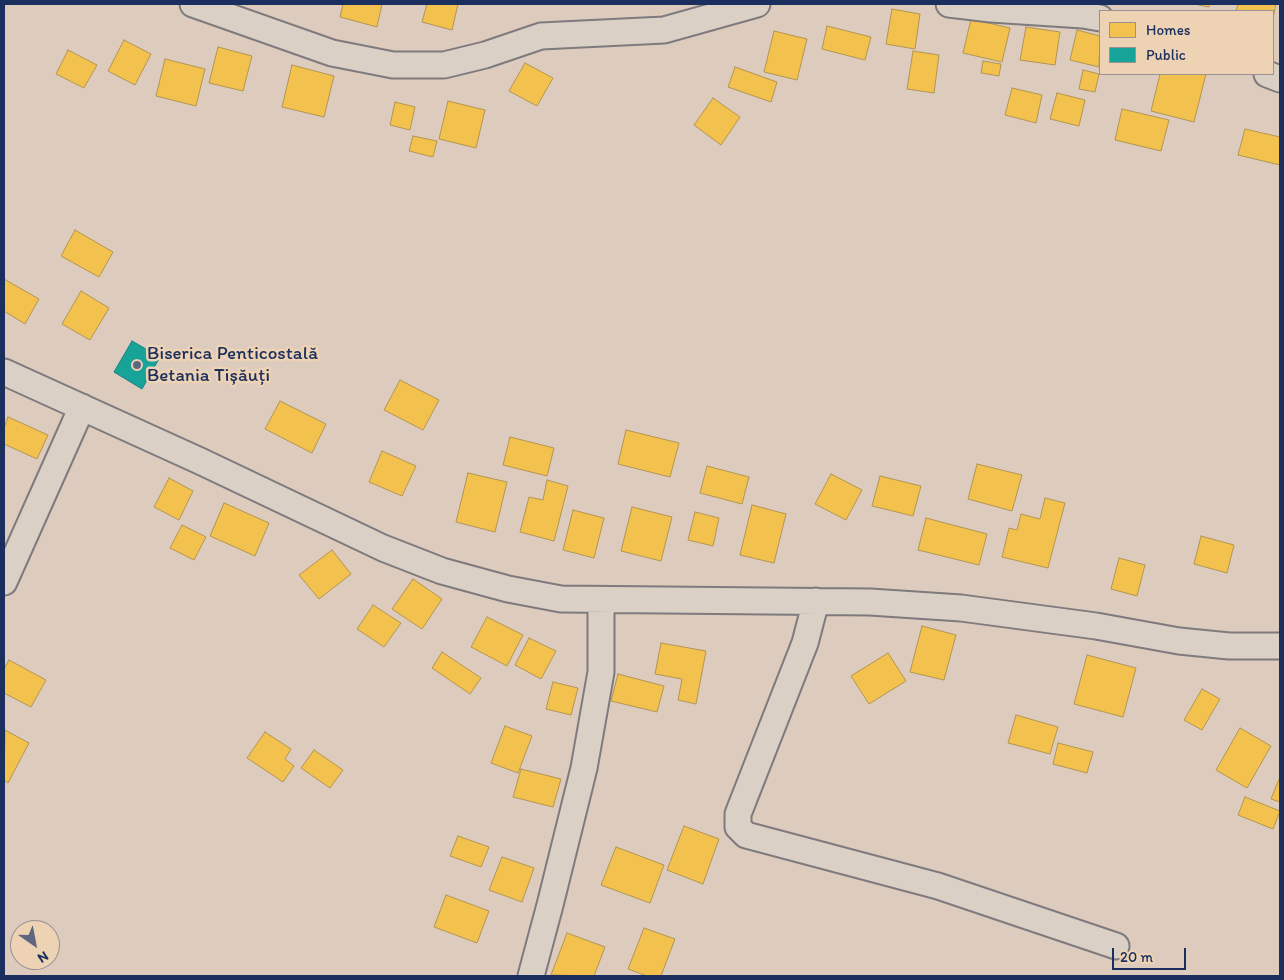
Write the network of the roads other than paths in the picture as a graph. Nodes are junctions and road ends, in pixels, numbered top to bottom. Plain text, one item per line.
1 (193, 4) edge
2 (757, 4) edge
3 (949, 4) edge
4 (1099, 18) edge
5 (4, 372) edge
6 (82, 408) junction
7 (4, 582) edge
8 (601, 601) junction
9 (816, 602) junction
10 (1280, 649) edge
11 (1116, 946) dead end
12 (530, 976) edge

1 - 2 street
3 - 4 street
5 - 6 street
6 - 7 street
6 - 8 street
8 - 9 street
8 - 12 street
9 - 10 street
9 - 11 street

